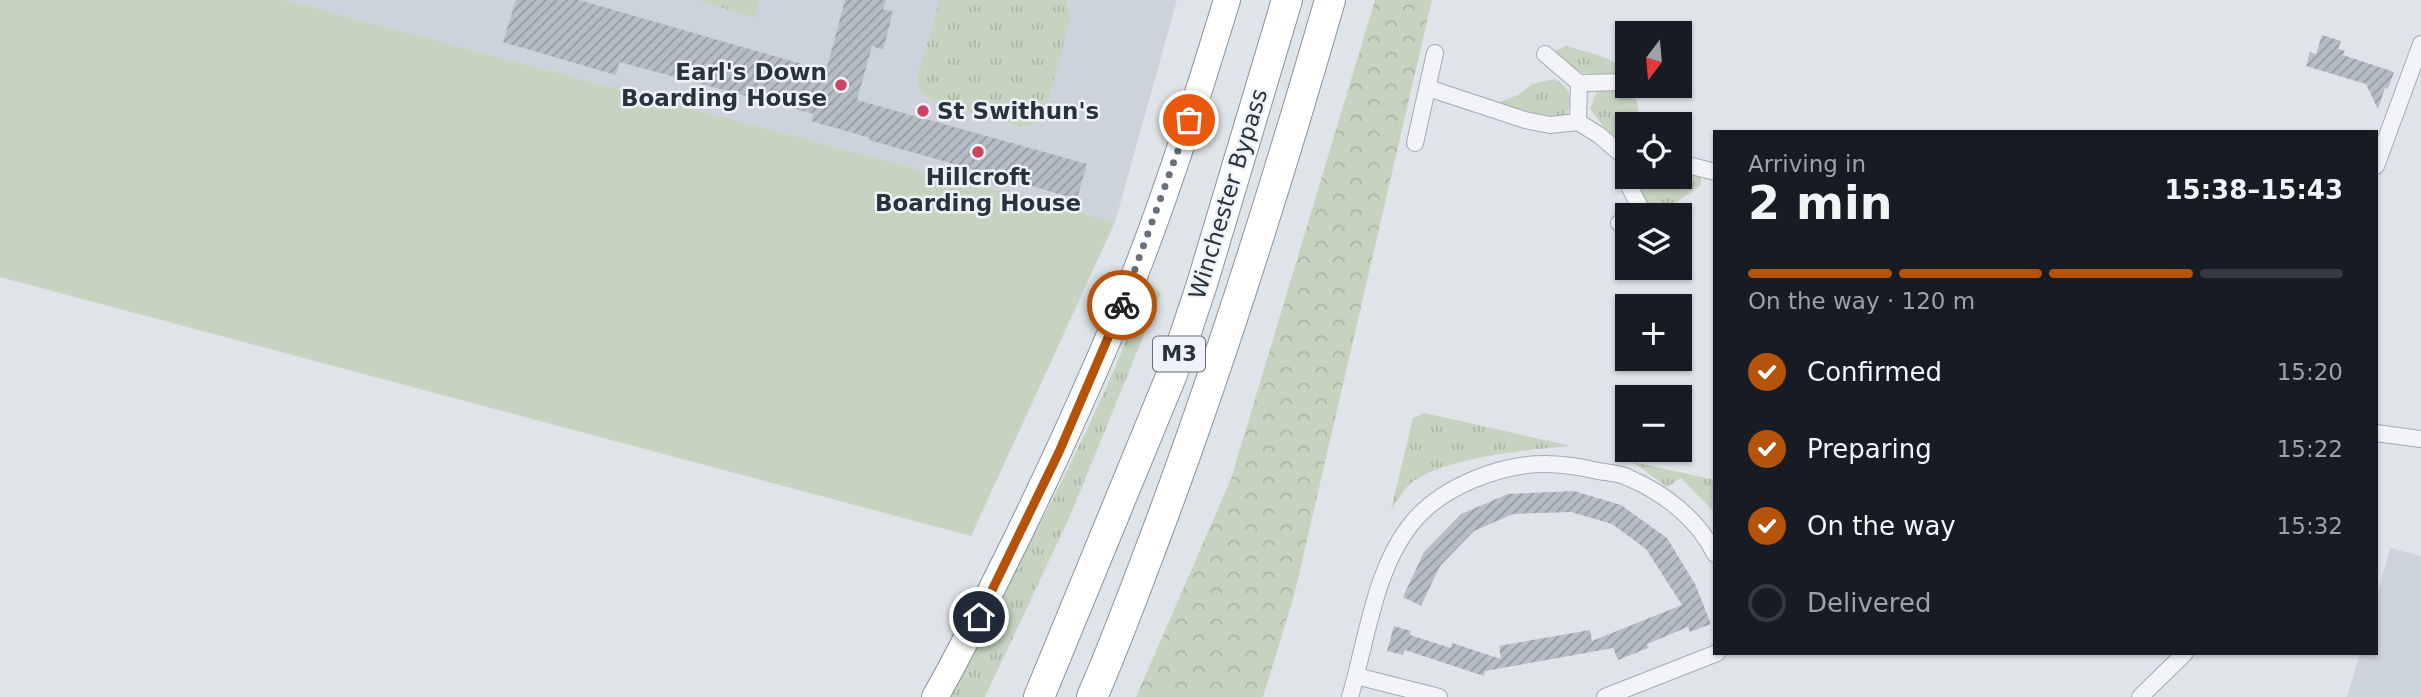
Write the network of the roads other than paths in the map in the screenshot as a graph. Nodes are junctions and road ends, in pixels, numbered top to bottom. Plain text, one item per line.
1 (1227, 0) edge
2 (1287, 0) edge
3 (1330, 0) edge
4 (2421, 44) edge
5 (1435, 53) dead end
6 (1545, 54) dead end
7 (1615, 82) edge
8 (1579, 83) junction
9 (1428, 88) junction
10 (1578, 122) junction
11 (1415, 143) dead end
12 (1615, 152) edge
13 (2378, 161) edge
14 (1692, 166) edge
15 (1713, 171) edge
16 (2378, 433) edge
17 (2421, 439) edge
18 (1713, 550) edge
19 (1713, 655) edge
20 (2183, 655) edge
21 (1356, 676) junction
22 (935, 697) edge
23 (1039, 697) edge
24 (1092, 697) edge
25 (1350, 697) edge
26 (1439, 697) edge
27 (1605, 697) edge
28 (2140, 697) edge

1 - 22 highway
2 - 23 highway, Winchester Bypass / M3
3 - 24 highway, Winchester Bypass / M3
4 - 13 street
5 - 9 street
6 - 8 street
7 - 8 street
8 - 10 street
9 - 10 street
9 - 11 street
10 - 12 street
14 - 15 street
16 - 17 street
18 - 21 street
19 - 27 street
20 - 28 street
21 - 25 street
21 - 26 street

